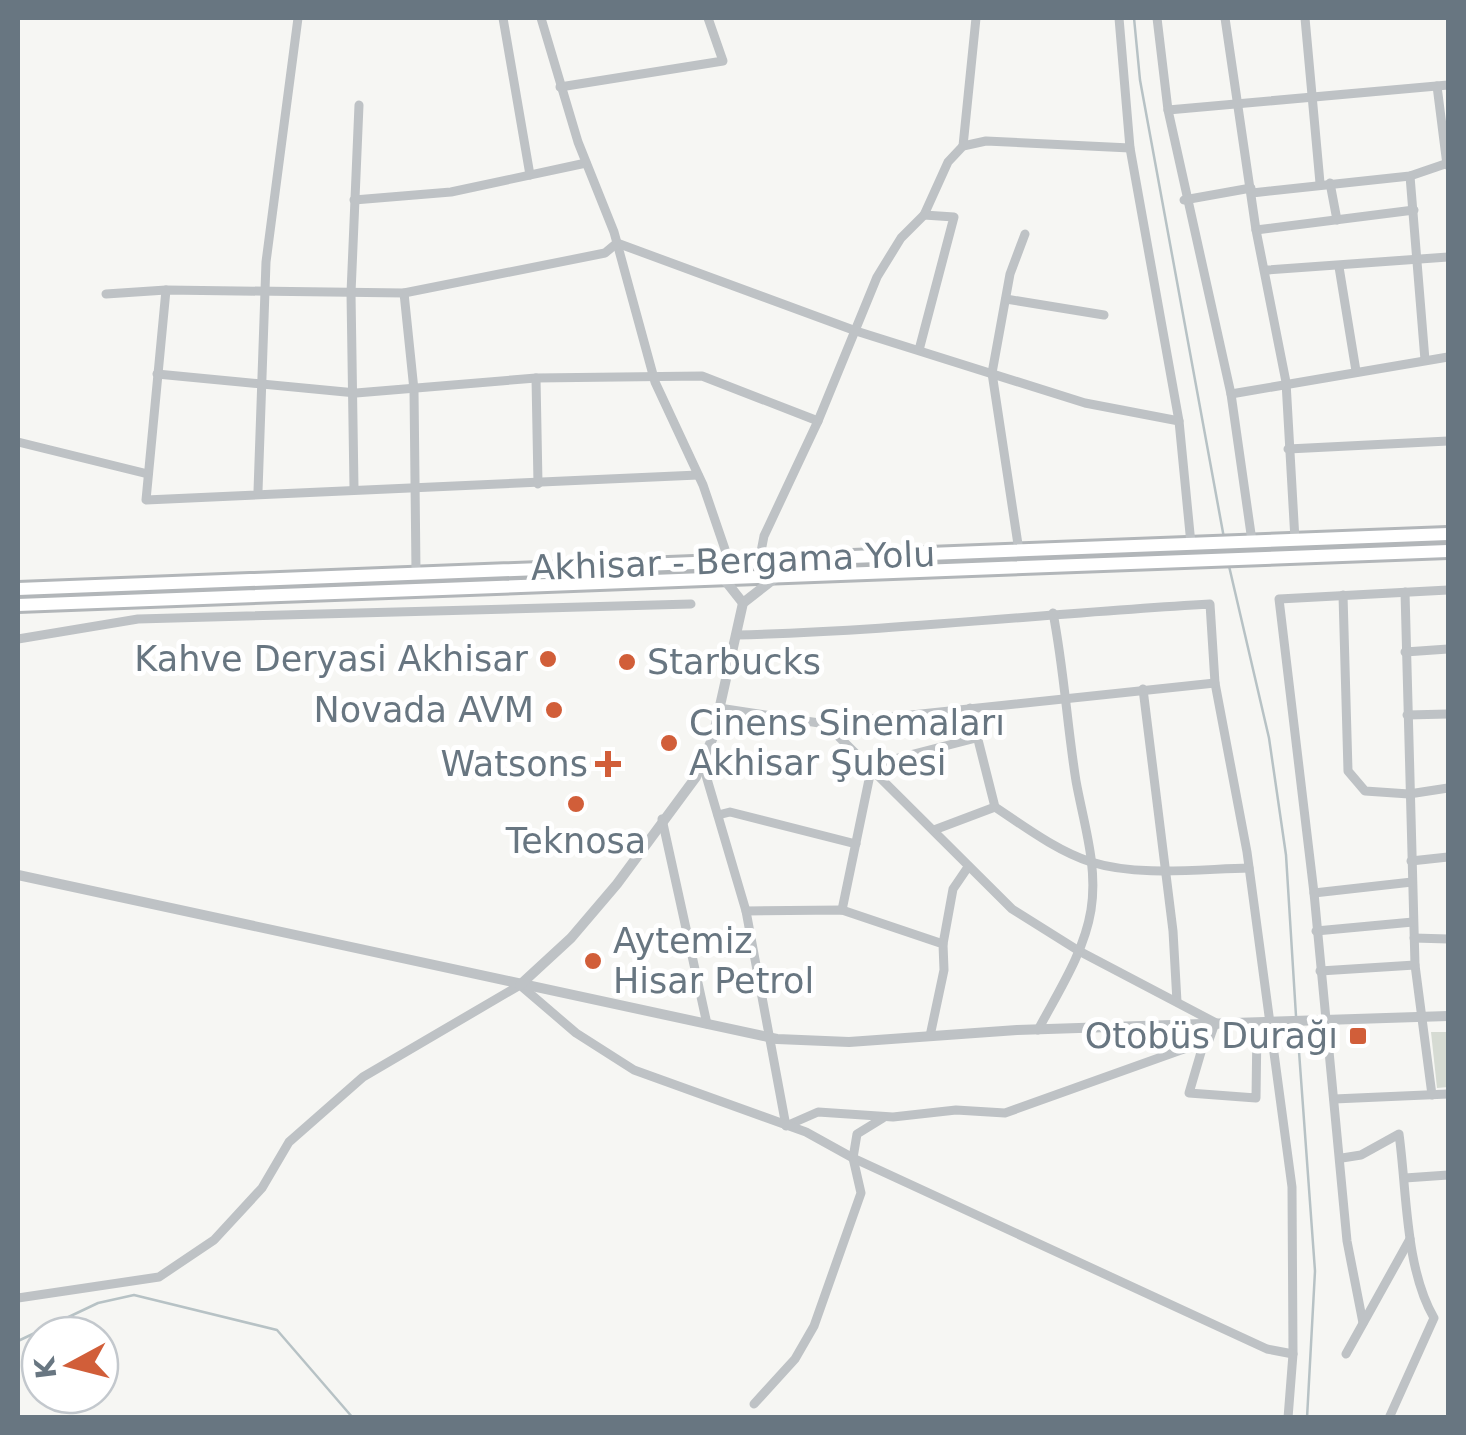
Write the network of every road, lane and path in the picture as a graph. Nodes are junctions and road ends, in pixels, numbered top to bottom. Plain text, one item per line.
1 (298, 18) edge
2 (503, 18) edge
3 (541, 18) edge
4 (708, 18) edge
5 (976, 18) edge
6 (1119, 18) edge
7 (1157, 18) edge
8 (1225, 18) edge
9 (1305, 18) edge
10 (1443, 86) edge
11 (560, 87) junction
12 (1311, 96) junction
13 (1236, 102) junction
14 (359, 105) dead end
15 (1168, 110) junction
16 (962, 146) junction
17 (1130, 148) junction
18 (586, 164) junction
19 (1448, 165) edge
20 (530, 175) junction
21 (1410, 176) junction
22 (1325, 183) junction
23 (1252, 190) junction
24 (354, 200) junction
25 (1184, 200) junction
26 (1414, 210) junction
27 (924, 215) junction
28 (1337, 220) junction
29 (1256, 230) junction
30 (1025, 234) dead end
31 (616, 243) junction
32 (1448, 257) edge
33 (1419, 261) junction
34 (1338, 266) junction
35 (1267, 270) junction
36 (166, 290) junction
37 (266, 292) junction
38 (351, 292) junction
39 (404, 293) junction
40 (106, 294) dead end
41 (1006, 298) junction
42 (1104, 315) dead end
43 (856, 331) junction
44 (919, 350) junction
45 (1448, 357) edge
46 (1425, 360) junction
47 (1356, 371) junction
48 (992, 373) junction
49 (157, 374) junction
50 (536, 378) junction
51 (654, 378) junction
52 (1286, 382) junction
53 (264, 383) junction
54 (414, 390) junction
55 (356, 393) junction
56 (1230, 394) junction
57 (818, 421) junction
58 (1179, 421) junction
59 (1448, 441) edge
60 (18, 442) edge
61 (1288, 448) junction
62 (148, 474) junction
63 (698, 475) junction
64 (538, 484) junction
65 (415, 486) junction
66 (354, 488) junction
67 (258, 491) junction
68 (1448, 534) edge
69 (1295, 540) junction
70 (1245, 541) junction
71 (1198, 543) junction
72 (1019, 551) junction
73 (1448, 551) edge
74 (729, 561) junction
75 (760, 562) junction
76 (416, 572) junction
77 (775, 578) junction
78 (724, 579) junction
79 (18, 589) edge
80 (1448, 590) edge
81 (1405, 592) junction
82 (1343, 595) junction
83 (743, 603) junction
84 (691, 604) dead end
85 (18, 605) edge
86 (1053, 613) junction
87 (736, 635) junction
88 (18, 639) edge
89 (1448, 650) edge
90 (1405, 652) junction
91 (1215, 683) junction
92 (1144, 689) junction
93 (1068, 700) junction
94 (720, 708) junction
95 (970, 708) junction
96 (1407, 714) junction
97 (1448, 714) edge
98 (826, 724) junction
99 (976, 738) junction
100 (702, 762) junction
101 (869, 768) junction
102 (1448, 788) edge
103 (1410, 794) junction
104 (995, 807) junction
105 (718, 815) junction
106 (662, 819) junction
107 (934, 830) junction
108 (856, 844) junction
109 (1448, 858) edge
110 (1412, 861) junction
111 (1094, 863) junction
112 (968, 867) junction
113 (1249, 868) junction
114 (1165, 869) junction
115 (18, 874) edge
116 (1412, 882) junction
117 (1314, 893) junction
118 (842, 910) junction
119 (746, 911) junction
120 (1413, 922) junction
121 (1316, 932) junction
122 (1414, 938) junction
123 (1448, 939) edge
124 (943, 944) junction
125 (1079, 951) junction
126 (1414, 965) junction
127 (1320, 971) junction
128 (520, 985) junction
129 (1177, 1002) junction
130 (1448, 1016) edge
131 (1423, 1017) junction
132 (1326, 1020) junction
133 (707, 1024) junction
134 (1266, 1025) junction
135 (1218, 1026) junction
136 (1038, 1030) junction
137 (930, 1036) junction
138 (768, 1037) junction
139 (1204, 1042) junction
140 (1448, 1094) edge
141 (1432, 1095) junction
142 (1334, 1098) junction
143 (888, 1116) junction
144 (786, 1126) junction
145 (853, 1158) junction
146 (1342, 1158) junction
147 (1448, 1175) edge
148 (1405, 1178) junction
149 (1410, 1239) junction
150 (18, 1298) edge
151 (1434, 1318) junction
152 (1448, 1322) edge
153 (1363, 1324) junction
154 (1293, 1354) junction
155 (1346, 1354) dead end
156 (754, 1404) dead end
157 (1288, 1418) edge
158 (1389, 1418) edge

1 - 37 street
2 - 20 street
3 - 11 street
4 - 11 street
5 - 16 street
6 - 17 street
7 - 15 street
8 - 13 street
9 - 12 street
10 - 12 street
10 - 19 street
11 - 18 street
12 - 13 street
12 - 22 street
13 - 15 street
13 - 23 street
14 - 24 street
15 - 25 street
16 - 17 street
16 - 27 street
17 - 58 street
18 - 20 street
18 - 31 street
19 - 21 street
20 - 24 street
21 - 22 street
21 - 26 street
22 - 23 street
22 - 28 street
23 - 25 street
23 - 29 street
24 - 38 street
25 - 56 street
26 - 28 street
26 - 33 street
27 - 43 street
27 - 44 street
28 - 29 street
29 - 35 street
30 - 41 street
31 - 39 street
31 - 43 street
31 - 51 street
32 - 33 street
33 - 34 street
33 - 46 street
34 - 35 street
34 - 47 street
35 - 52 street
36 - 37 street
36 - 40 street
36 - 49 street
37 - 38 street
37 - 53 street
38 - 39 street
38 - 55 street
39 - 54 street
41 - 42 street
41 - 48 street
43 - 44 street
43 - 57 street
44 - 48 street
45 - 46 street
46 - 47 street
47 - 52 street
48 - 58 street
48 - 72 street
49 - 53 street
49 - 62 street
50 - 51 street
50 - 54 street
50 - 64 street
51 - 57 street
51 - 63 street
52 - 56 street
52 - 61 street
53 - 55 street
53 - 67 street
54 - 55 street
54 - 65 street
55 - 66 street
56 - 70 street
57 - 75 street
58 - 71 street
59 - 61 street
60 - 62 street
61 - 69 street
62 - 67 street
63 - 64 street
63 - 74 street
64 - 65 street
65 - 66 street
65 - 76 street
66 - 67 street
68 - 69 main road, Akhisar - Bergama Yolu
69 - 70 main road, Akhisar - Bergama Yolu
70 - 71 main road, Akhisar - Bergama Yolu
71 - 72 main road, Akhisar - Bergama Yolu
72 - 75 main road, Akhisar - Bergama Yolu
73 - 77 main road, Akhisar - Bergama Yolu
74 - 75 main road, Akhisar - Bergama Yolu
74 - 76 main road, Akhisar - Bergama Yolu
76 - 79 main road, Akhisar - Bergama Yolu
77 - 78 main road, Akhisar - Bergama Yolu
77 - 83 street
78 - 83 street
78 - 85 main road, Akhisar - Bergama Yolu
80 - 81 street
81 - 82 street
81 - 90 street
82 - 103 street
82 - 117 street
83 - 87 street
84 - 88 street
86 - 87 street
86 - 91 street
86 - 93 street
87 - 94 street
89 - 90 street
90 - 96 street
91 - 92 street
91 - 113 street
92 - 93 street
92 - 114 street
93 - 95 street
93 - 111 street
94 - 98 street
94 - 100 street
95 - 98 street
95 - 99 street
96 - 97 street
96 - 103 street
98 - 101 street
99 - 101 street
99 - 104 street
100 - 105 street
100 - 106 street
101 - 107 street
101 - 108 street
102 - 103 street
103 - 110 street
104 - 107 street
104 - 111 street
105 - 108 street
105 - 119 street
106 - 128 street
106 - 133 street
107 - 112 street
108 - 118 street
109 - 110 street
110 - 116 street
111 - 114 street
111 - 125 street
112 - 124 street
112 - 125 street
113 - 114 street
113 - 134 street
114 - 129 street
115 - 128 street
116 - 117 street
116 - 120 street
117 - 121 street
118 - 119 street
118 - 124 street
119 - 138 street
120 - 121 street
120 - 122 street
121 - 127 street
122 - 123 street
122 - 126 street
124 - 137 street
125 - 129 street
125 - 136 street
126 - 127 street
126 - 131 street
127 - 132 street
128 - 133 street
128 - 144 street
128 - 150 street
129 - 135 street
130 - 131 street
131 - 132 street
131 - 141 street
132 - 134 street
132 - 142 street
133 - 138 street
134 - 135 street
134 - 139 street
134 - 154 street
135 - 136 street
135 - 139 street
136 - 137 street
137 - 138 street
138 - 144 street
139 - 143 street
140 - 141 street
141 - 142 street
142 - 146 street
143 - 144 street
143 - 145 street
144 - 145 street
145 - 154 street
145 - 156 street
146 - 148 street
146 - 153 street
147 - 148 street
148 - 149 street
149 - 151 street
149 - 153 street
151 - 152 street
151 - 158 street
153 - 155 street
154 - 157 street

